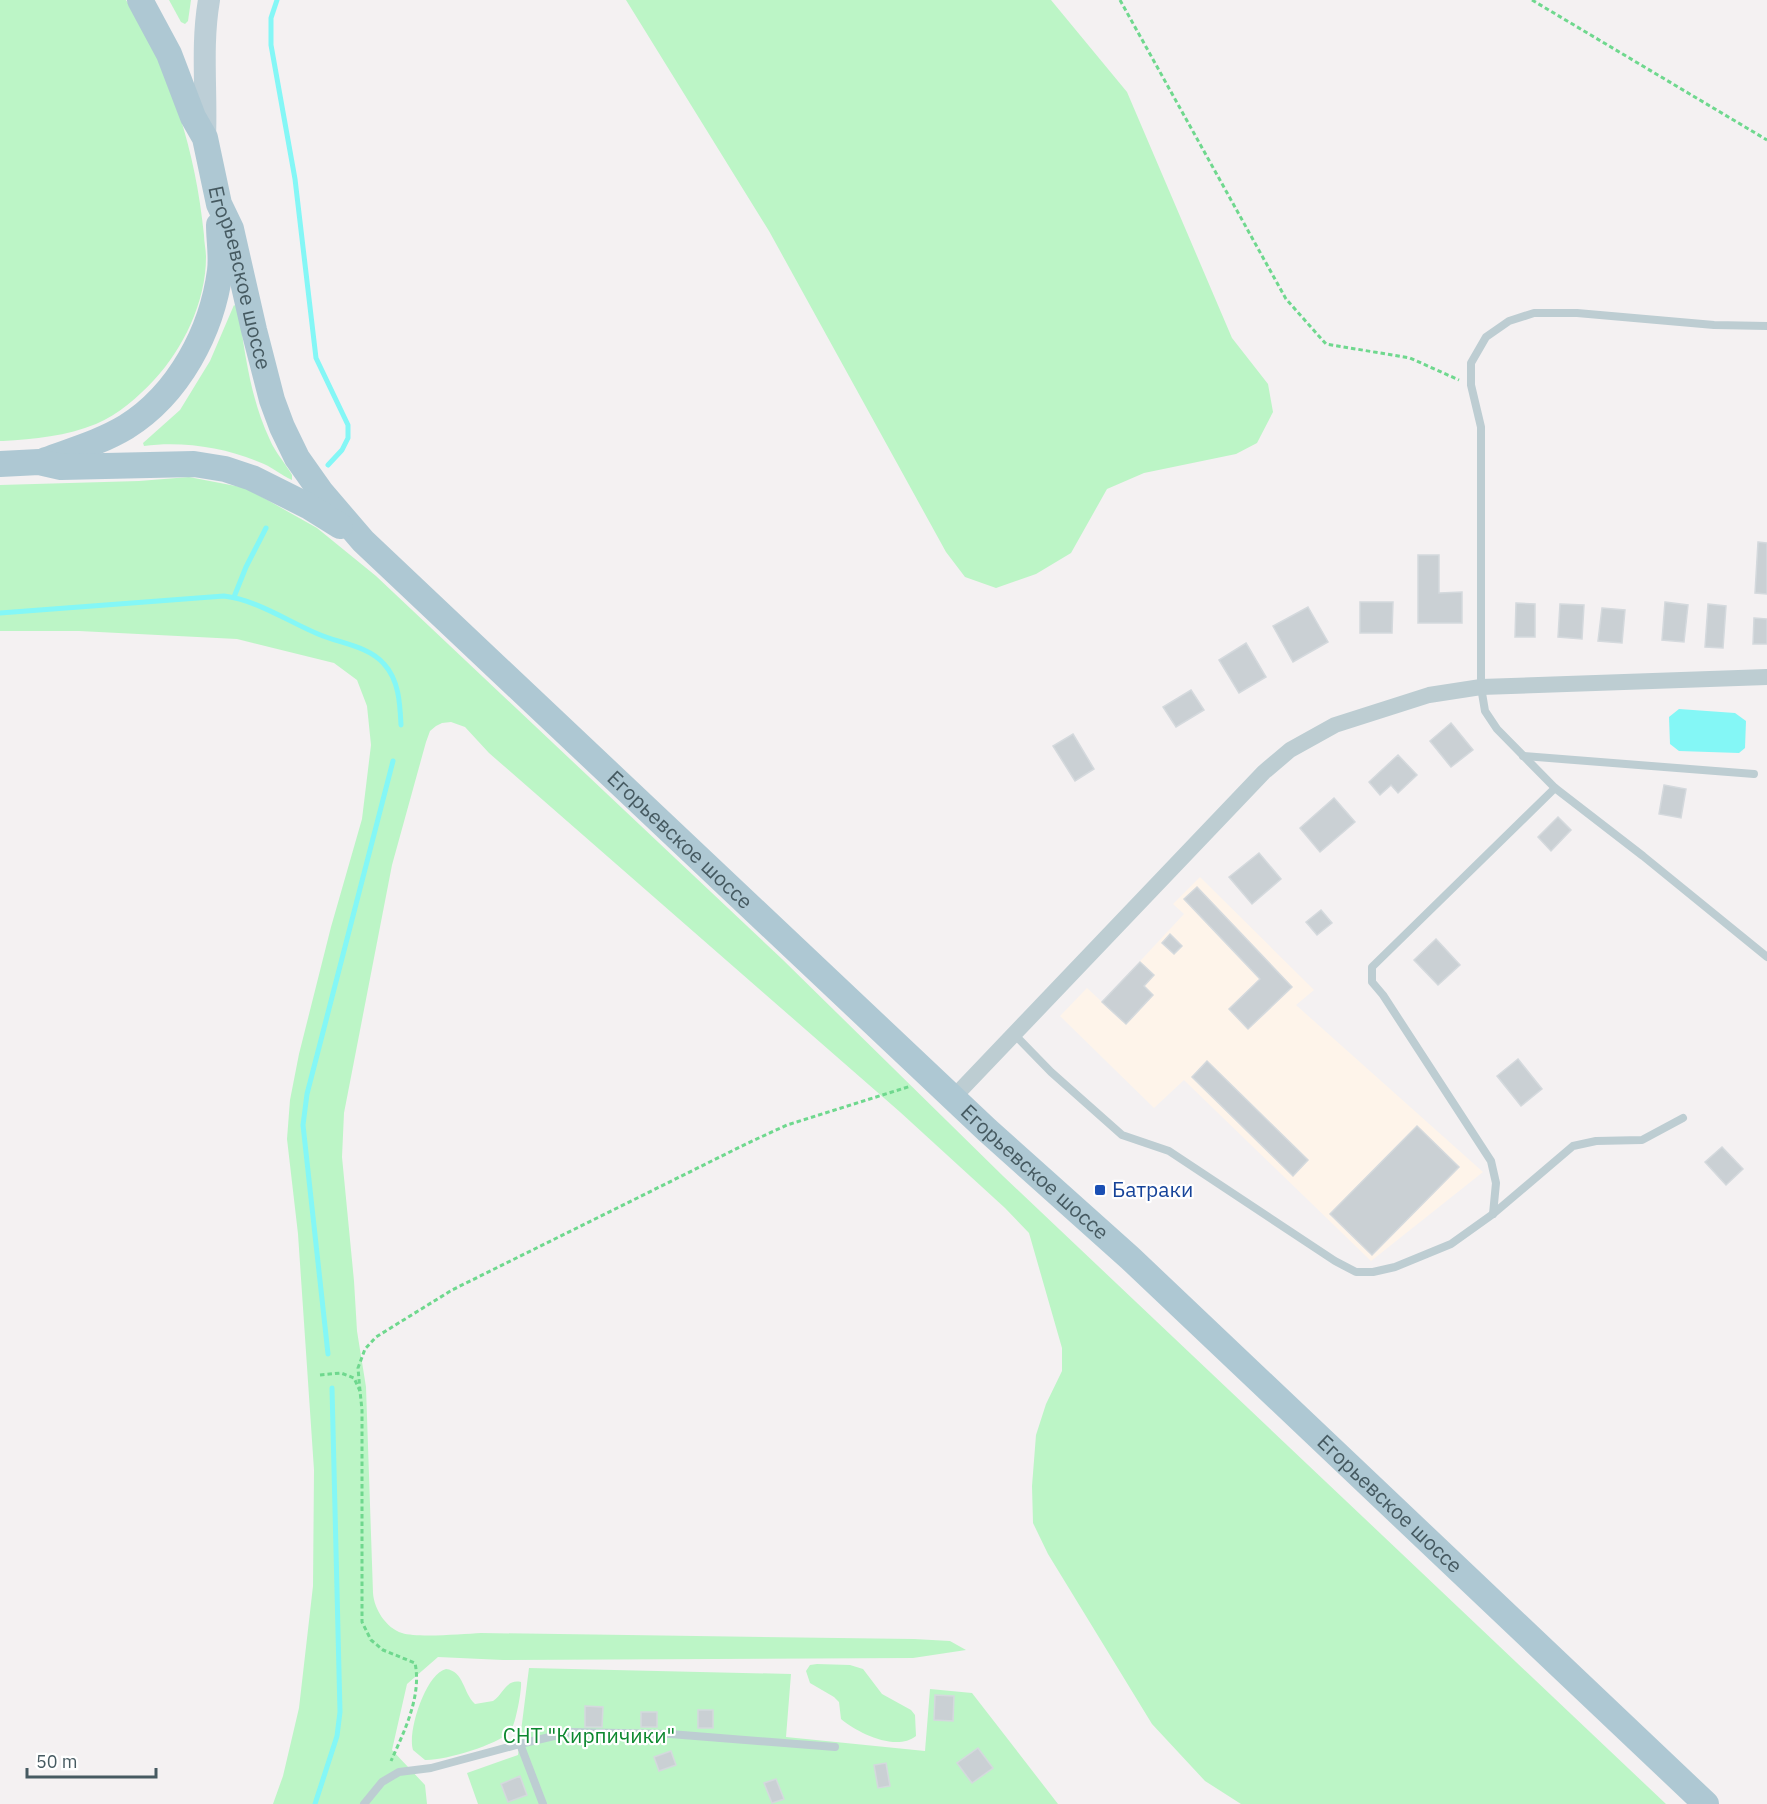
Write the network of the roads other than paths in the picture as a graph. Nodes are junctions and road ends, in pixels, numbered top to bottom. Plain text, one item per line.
1 (140, 0) edge
2 (209, 0) edge
3 (205, 138) junction
4 (219, 204) junction
5 (1767, 326) edge
6 (39, 462) junction
7 (0, 464) edge
8 (363, 541) junction
9 (1767, 677) edge
10 (1481, 687) junction
11 (1523, 756) junction
12 (1754, 774) dead end
13 (1554, 788) junction
14 (1767, 957) edge
15 (1014, 1034) junction
16 (953, 1098) junction
17 (1683, 1118) dead end
18 (1493, 1214) junction
19 (520, 1744) junction
20 (836, 1747) dead end
21 (364, 1804) edge
22 (543, 1804) edge
23 (1706, 1804) edge

1 - 3 main road, Егорьевское шоссе
2 - 3 main road
3 - 4 main road, Егорьевское шоссе
4 - 6 main road
4 - 8 main road, Егорьевское шоссе
5 - 10 lane
6 - 7 main road, Егорьевское шоссе
6 - 8 main road, Егорьевское шоссе
8 - 16 main road, Егорьевское шоссе
9 - 10 street
10 - 11 lane
10 - 15 street
11 - 12 lane
11 - 13 lane
13 - 14 lane
13 - 18 lane
15 - 16 street
15 - 18 lane
16 - 23 main road, Егорьевское шоссе
17 - 18 lane
19 - 20 lane
19 - 21 lane
19 - 22 lane

